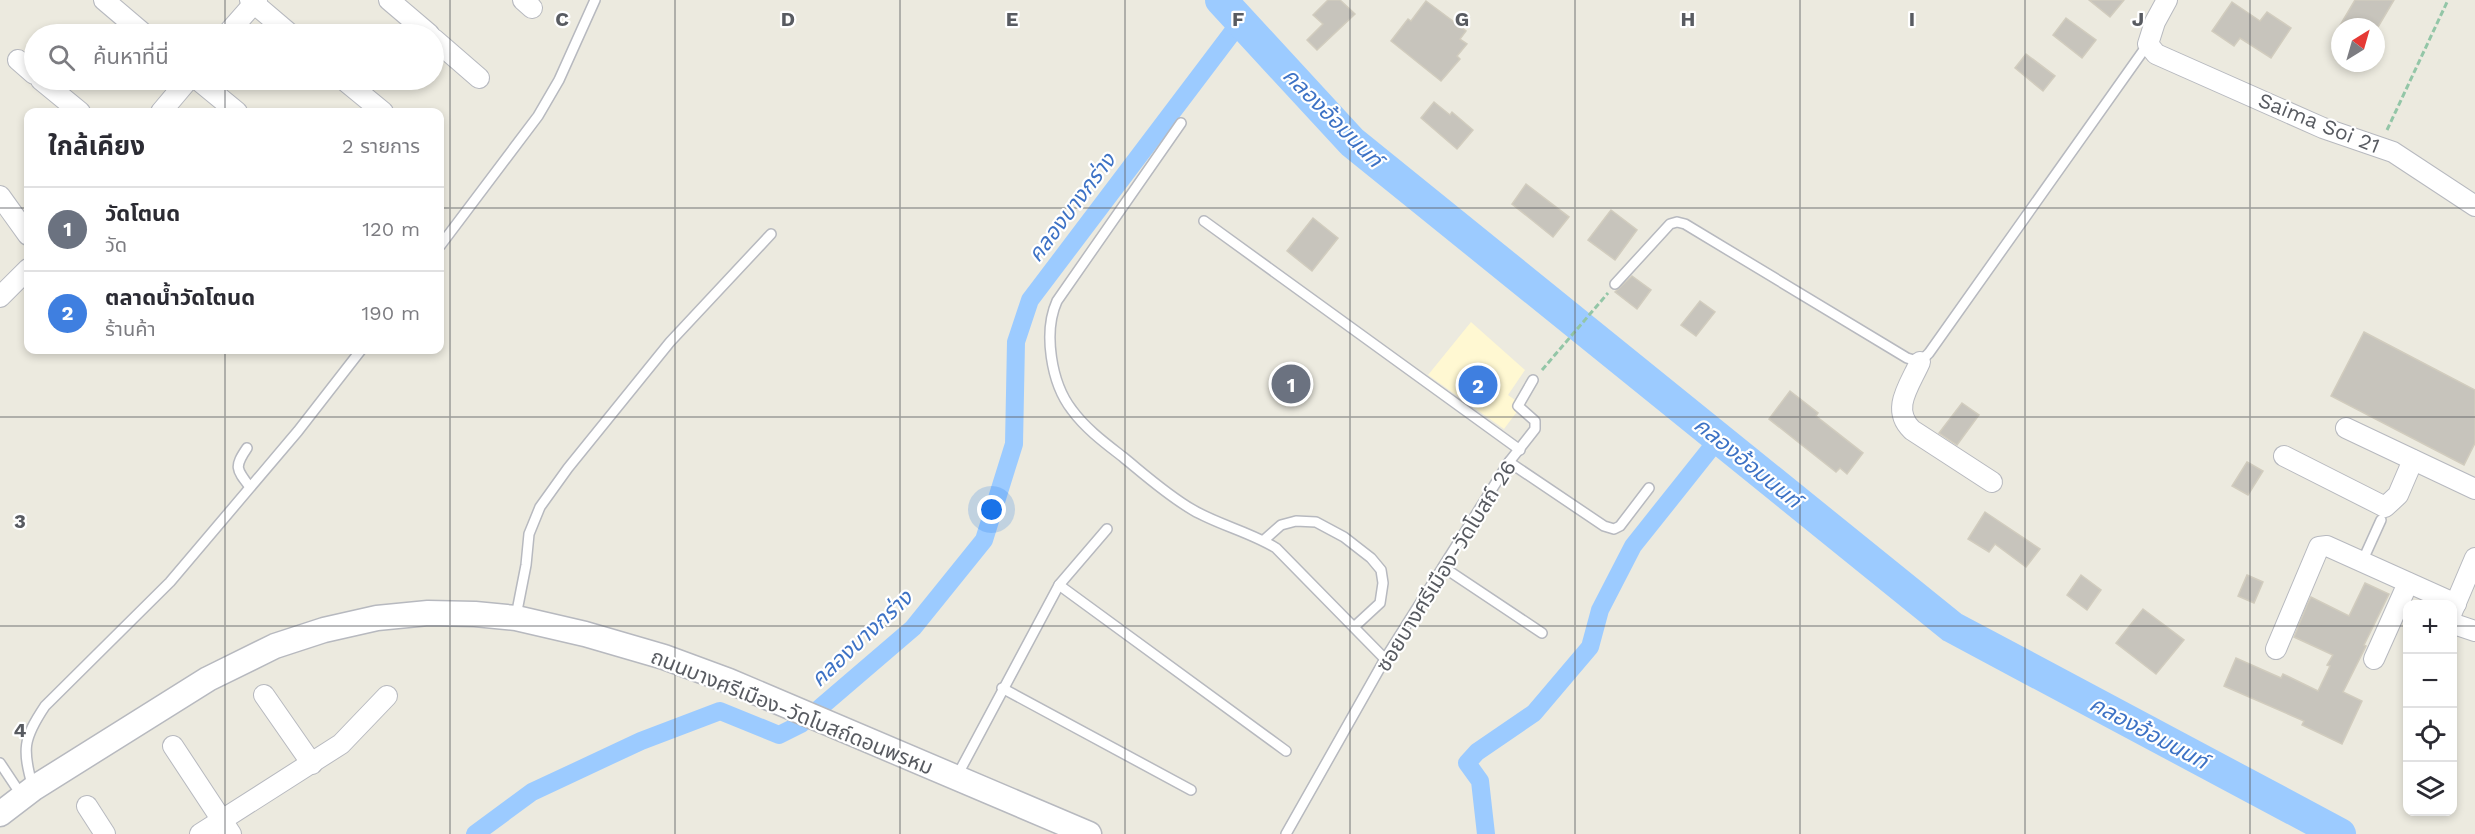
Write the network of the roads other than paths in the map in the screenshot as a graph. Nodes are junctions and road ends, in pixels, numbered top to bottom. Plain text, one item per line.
1 (104, 0) edge
2 (389, 0) edge
3 (595, 0) edge
4 (254, 1) edge
5 (2162, 2) edge
6 (132, 24) edge
7 (235, 24) edge
8 (280, 24) edge
9 (417, 24) edge
10 (444, 48) edge
11 (2152, 49) junction
12 (18, 60) dead end
13 (24, 65) edge
14 (479, 78) dead end
15 (53, 90) edge
16 (180, 90) edge
17 (210, 90) edge
18 (356, 90) edge
19 (75, 108) edge
20 (164, 108) edge
21 (232, 108) edge
22 (378, 108) edge
23 (1181, 123) dead end
24 (0, 196) edge
25 (2475, 206) edge
26 (1204, 220) dead end
27 (24, 229) edge
28 (771, 234) dead end
29 (444, 241) edge
30 (24, 273) edge
31 (1615, 284) road end
32 (0, 297) edge
33 (358, 354) edge
34 (1920, 362) junction
35 (1533, 380) road end
36 (2346, 428) dead end
37 (247, 448) dead end
38 (1520, 450) junction
39 (2284, 456) dead end
40 (2413, 460) junction
41 (1509, 462) junction
42 (1992, 482) dead end
43 (250, 487) junction
44 (1648, 488) dead end
45 (2475, 489) edge
46 (2381, 520) dead end
47 (1107, 529) dead end
48 (1264, 540) junction
49 (2475, 558) edge
50 (2362, 562) junction
51 (1443, 567) junction
52 (2408, 583) junction
53 (1059, 585) junction
54 (2430, 600) edge
55 (2457, 609) edge
56 (516, 618) junction
57 (2457, 620) edge
58 (1354, 627) junction
59 (2475, 631) edge
60 (1542, 633) dead end
61 (2276, 649) dead end
62 (1385, 659) junction
63 (2374, 659) dead end
64 (1002, 687) junction
65 (264, 695) dead end
66 (387, 696) dead end
67 (173, 746) dead end
68 (1286, 751) dead end
69 (0, 763) edge
70 (312, 764) junction
71 (956, 778) junction
72 (1191, 790) dead end
73 (28, 793) junction
74 (87, 806) dead end
75 (0, 814) edge
76 (227, 827) edge
77 (1077, 831) edge
78 (105, 834) edge
79 (200, 834) edge
80 (1286, 834) edge

1 - 6 street
2 - 9 street
3 - 29 lane
4 - 7 street
4 - 8 street
5 - 11 street
10 - 14 street
11 - 25 street, Saima Soi 21
11 - 34 lane
12 - 13 street
15 - 19 street
16 - 20 street
17 - 21 street
18 - 22 street
23 - 48 lane
24 - 27 street
26 - 38 lane, ซอยบางศรีเมือง-วัดโบสถ์ 26
28 - 56 lane
30 - 32 street
31 - 34 lane
33 - 43 lane
34 - 42 street
35 - 38 lane
36 - 40 street
37 - 43 lane
38 - 41 lane, ซอยบางศรีเมือง-วัดโบสถ์ 26
39 - 40 street
40 - 45 street
41 - 44 lane
41 - 51 lane, ซอยบางศรีเมือง-วัดโบสถ์ 26
43 - 73 lane
46 - 50 lane
47 - 53 lane
48 - 58 lane
48 - 58 lane
49 - 55 street
50 - 52 street
50 - 61 street
51 - 60 lane
51 - 62 lane, ซอยบางศรีเมือง-วัดโบสถ์ 26
52 - 54 street
52 - 63 street
53 - 64 lane
53 - 68 lane
56 - 71 street, ถนนบางศรีเมือง-วัดโบสถ์ดอนพรหม
56 - 73 street, ถนนบางศรีเมือง-วัดโบสถ์ดอนพรหม
57 - 59 street
58 - 62 lane
62 - 80 lane, ซอยบางศรีเมือง-วัดโบสถ์ 26
64 - 71 lane
64 - 72 lane
65 - 70 street
66 - 70 street
67 - 76 street
69 - 73 lane
70 - 76 street
71 - 77 street, ถนนบางศรีเมือง-วัดโบสถ์ดอนพรหม
73 - 75 street, ถนนบางศรีเมือง-วัดโบสถ์ดอนพรหม
74 - 78 street
76 - 79 street

